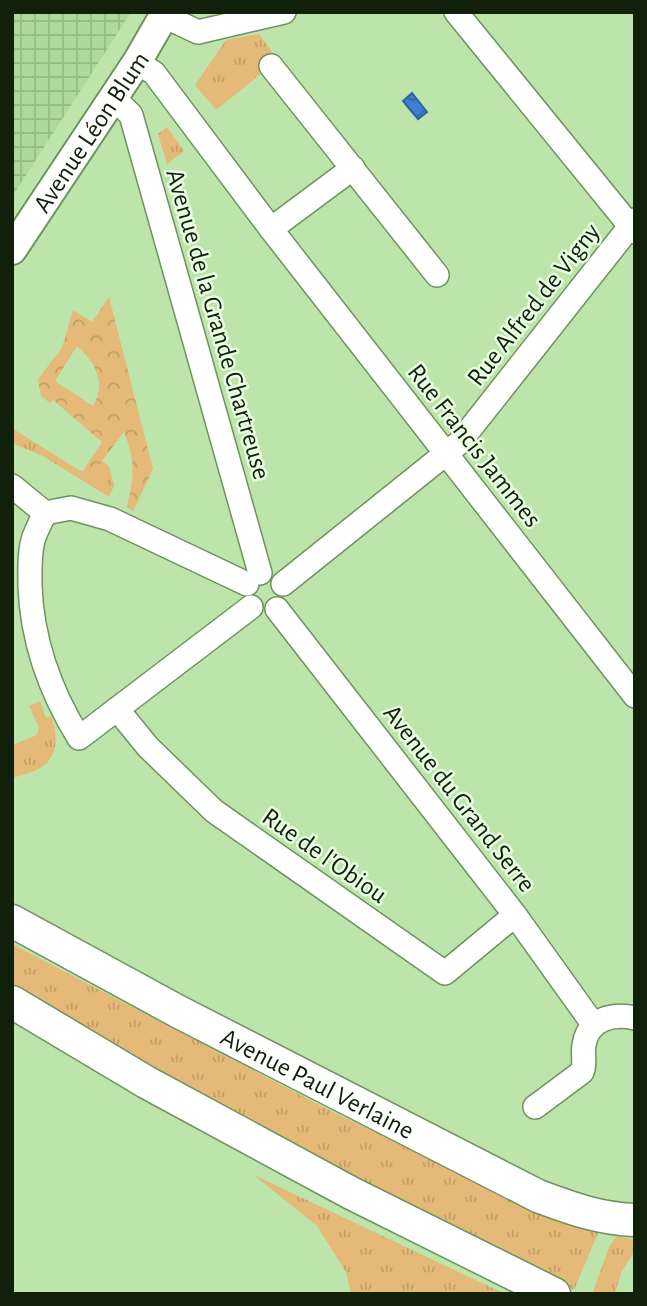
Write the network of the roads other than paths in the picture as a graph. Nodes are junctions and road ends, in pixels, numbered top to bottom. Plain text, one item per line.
1 (284, 12) edge
2 (456, 12) edge
3 (165, 14) edge
4 (136, 62) junction
5 (271, 66) dead end
6 (113, 97) junction
7 (353, 167) junction
8 (633, 226) edge
9 (271, 229) junction
10 (12, 250) edge
11 (437, 275) dead end
12 (447, 453) junction
13 (12, 486) edge
14 (45, 513) junction
15 (253, 579) junction
16 (283, 584) junction
17 (251, 607) junction
18 (277, 609) junction
19 (635, 696) edge
20 (117, 709) junction
21 (515, 915) junction
22 (12, 921) edge
23 (12, 1002) edge
24 (635, 1018) edge
25 (593, 1024) junction
26 (534, 1107) dead end
27 (635, 1220) edge
28 (554, 1294) edge

1 - 3 street
2 - 8 street
3 - 4 street, Avenue Léon Blum
4 - 6 street, Avenue Léon Blum
4 - 9 street, Rue Francis Jammes
5 - 7 street
6 - 10 street, Avenue Léon Blum
6 - 15 street, Avenue de la Grande Chartreuse
7 - 9 street
7 - 11 street
8 - 12 street, Rue Alfred de Vigny
9 - 12 street, Rue Francis Jammes
12 - 16 street, Rue Alfred de Vigny
12 - 19 street, Rue Francis Jammes
13 - 14 street
14 - 15 street
14 - 20 street
15 - 16 street
15 - 17 street
16 - 18 street
17 - 18 street
17 - 20 street
18 - 21 street, Avenue du Grand Serre
20 - 21 street, Rue de l'Obiou
21 - 25 street, Avenue du Grand Serre
22 - 27 main road, Avenue Paul Verlaine
23 - 28 main road
24 - 25 street
25 - 26 street

